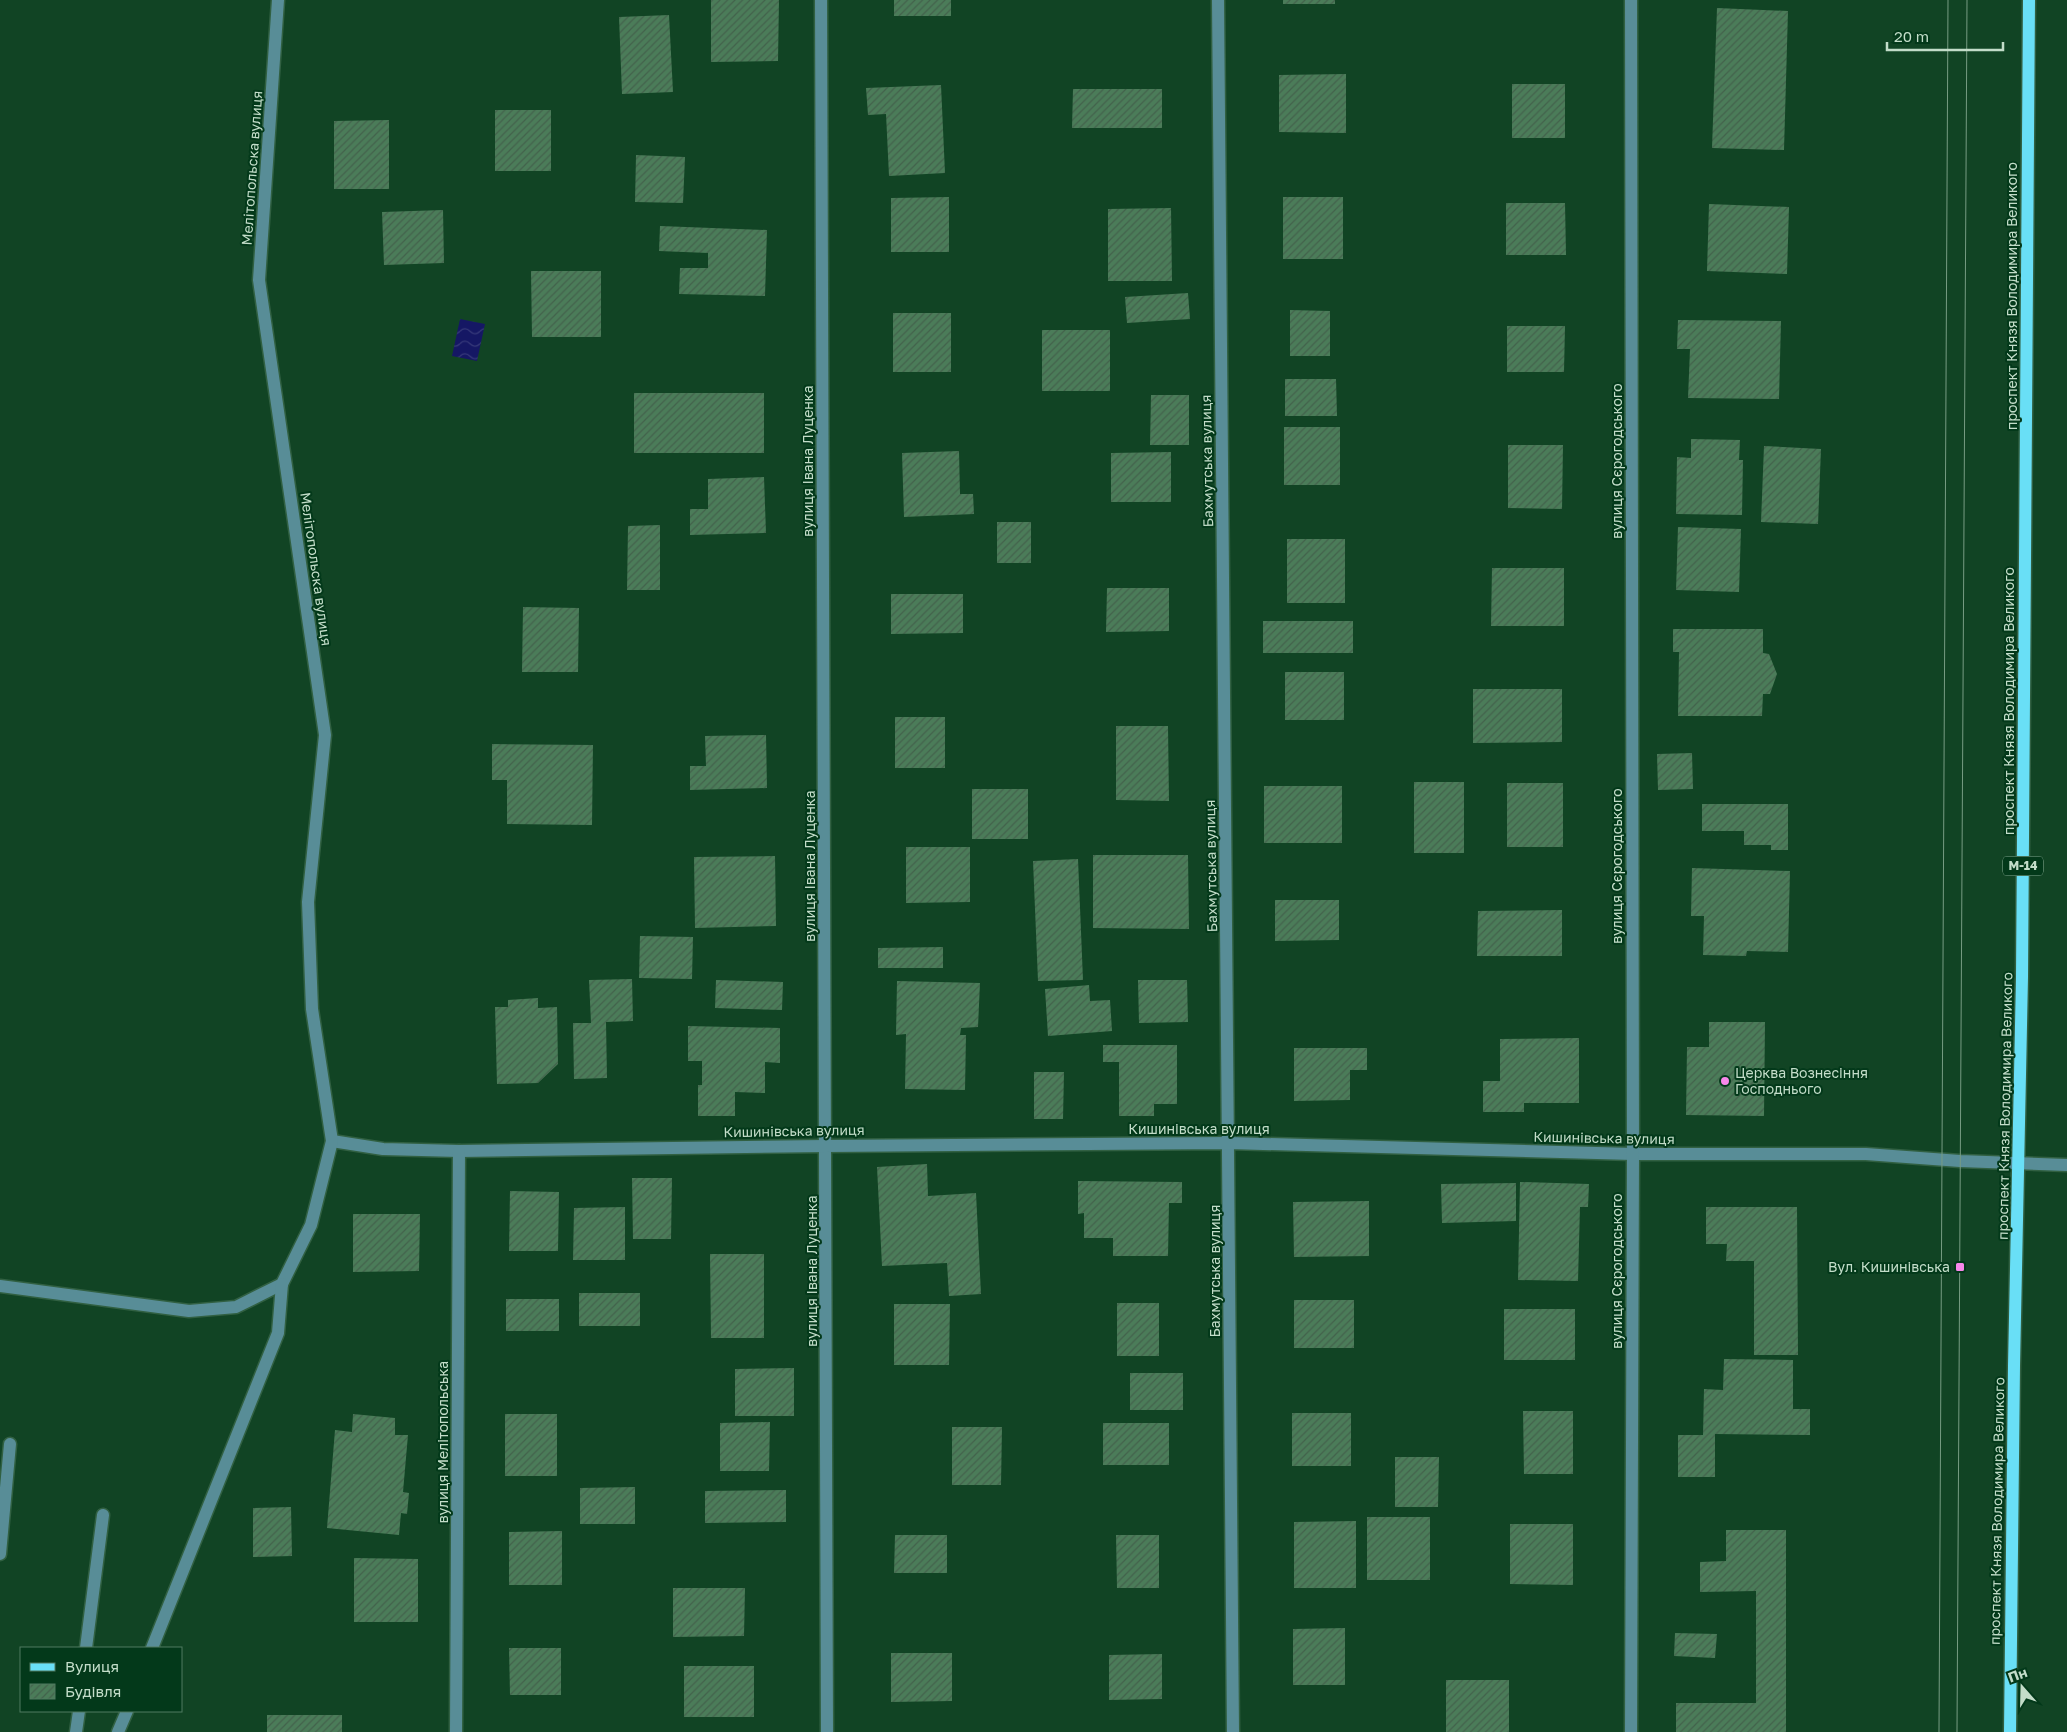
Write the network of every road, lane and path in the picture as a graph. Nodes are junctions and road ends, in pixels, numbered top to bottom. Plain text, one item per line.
1 (278, 0) edge
2 (821, 0) edge
3 (1218, 0) edge
4 (1631, 0) edge
5 (2029, 0) edge
6 (332, 1141) junction
7 (1229, 1144) junction
8 (826, 1146) junction
9 (459, 1151) junction
10 (1633, 1154) junction
11 (2020, 1164) junction
12 (2067, 1166) edge
13 (282, 1284) junction
14 (0, 1286) edge
15 (10, 1444) dead end
16 (103, 1515) dead end
17 (0, 1554) edge
18 (86, 1647) edge
19 (152, 1647) edge
20 (79, 1712) edge
21 (127, 1712) edge
22 (76, 1732) edge
23 (118, 1732) edge
24 (456, 1732) edge
25 (827, 1732) edge
26 (1233, 1732) edge
27 (1630, 1732) edge
28 (2010, 1732) edge

1 - 6 street, Мелітопольска вулиця
2 - 8 street, вулиця Івана Луценка
3 - 7 street, Бахмутська вулиця
4 - 10 street, вулиця Сєрогодського
5 - 11 main road, проспект Князя Володимира Великого / М-14
6 - 9 street, Кишинівська вулиця
6 - 13 street
7 - 8 street, Кишинівська вулиця
7 - 10 street, Кишинівська вулиця
7 - 26 street, Бахмутська вулиця
8 - 9 street, Кишинівська вулиця
8 - 25 street, вулиця Івана Луценка
9 - 24 street, вулиця Мелітопольська
10 - 11 street, Кишинівська вулиця
10 - 27 street, вулиця Сєрогодського
11 - 12 street, Кишинівська вулиця
11 - 28 main road, проспект Князя Володимира Великого / М-14
13 - 14 street
13 - 19 street
15 - 17 street
16 - 18 street
20 - 22 street
21 - 23 street

